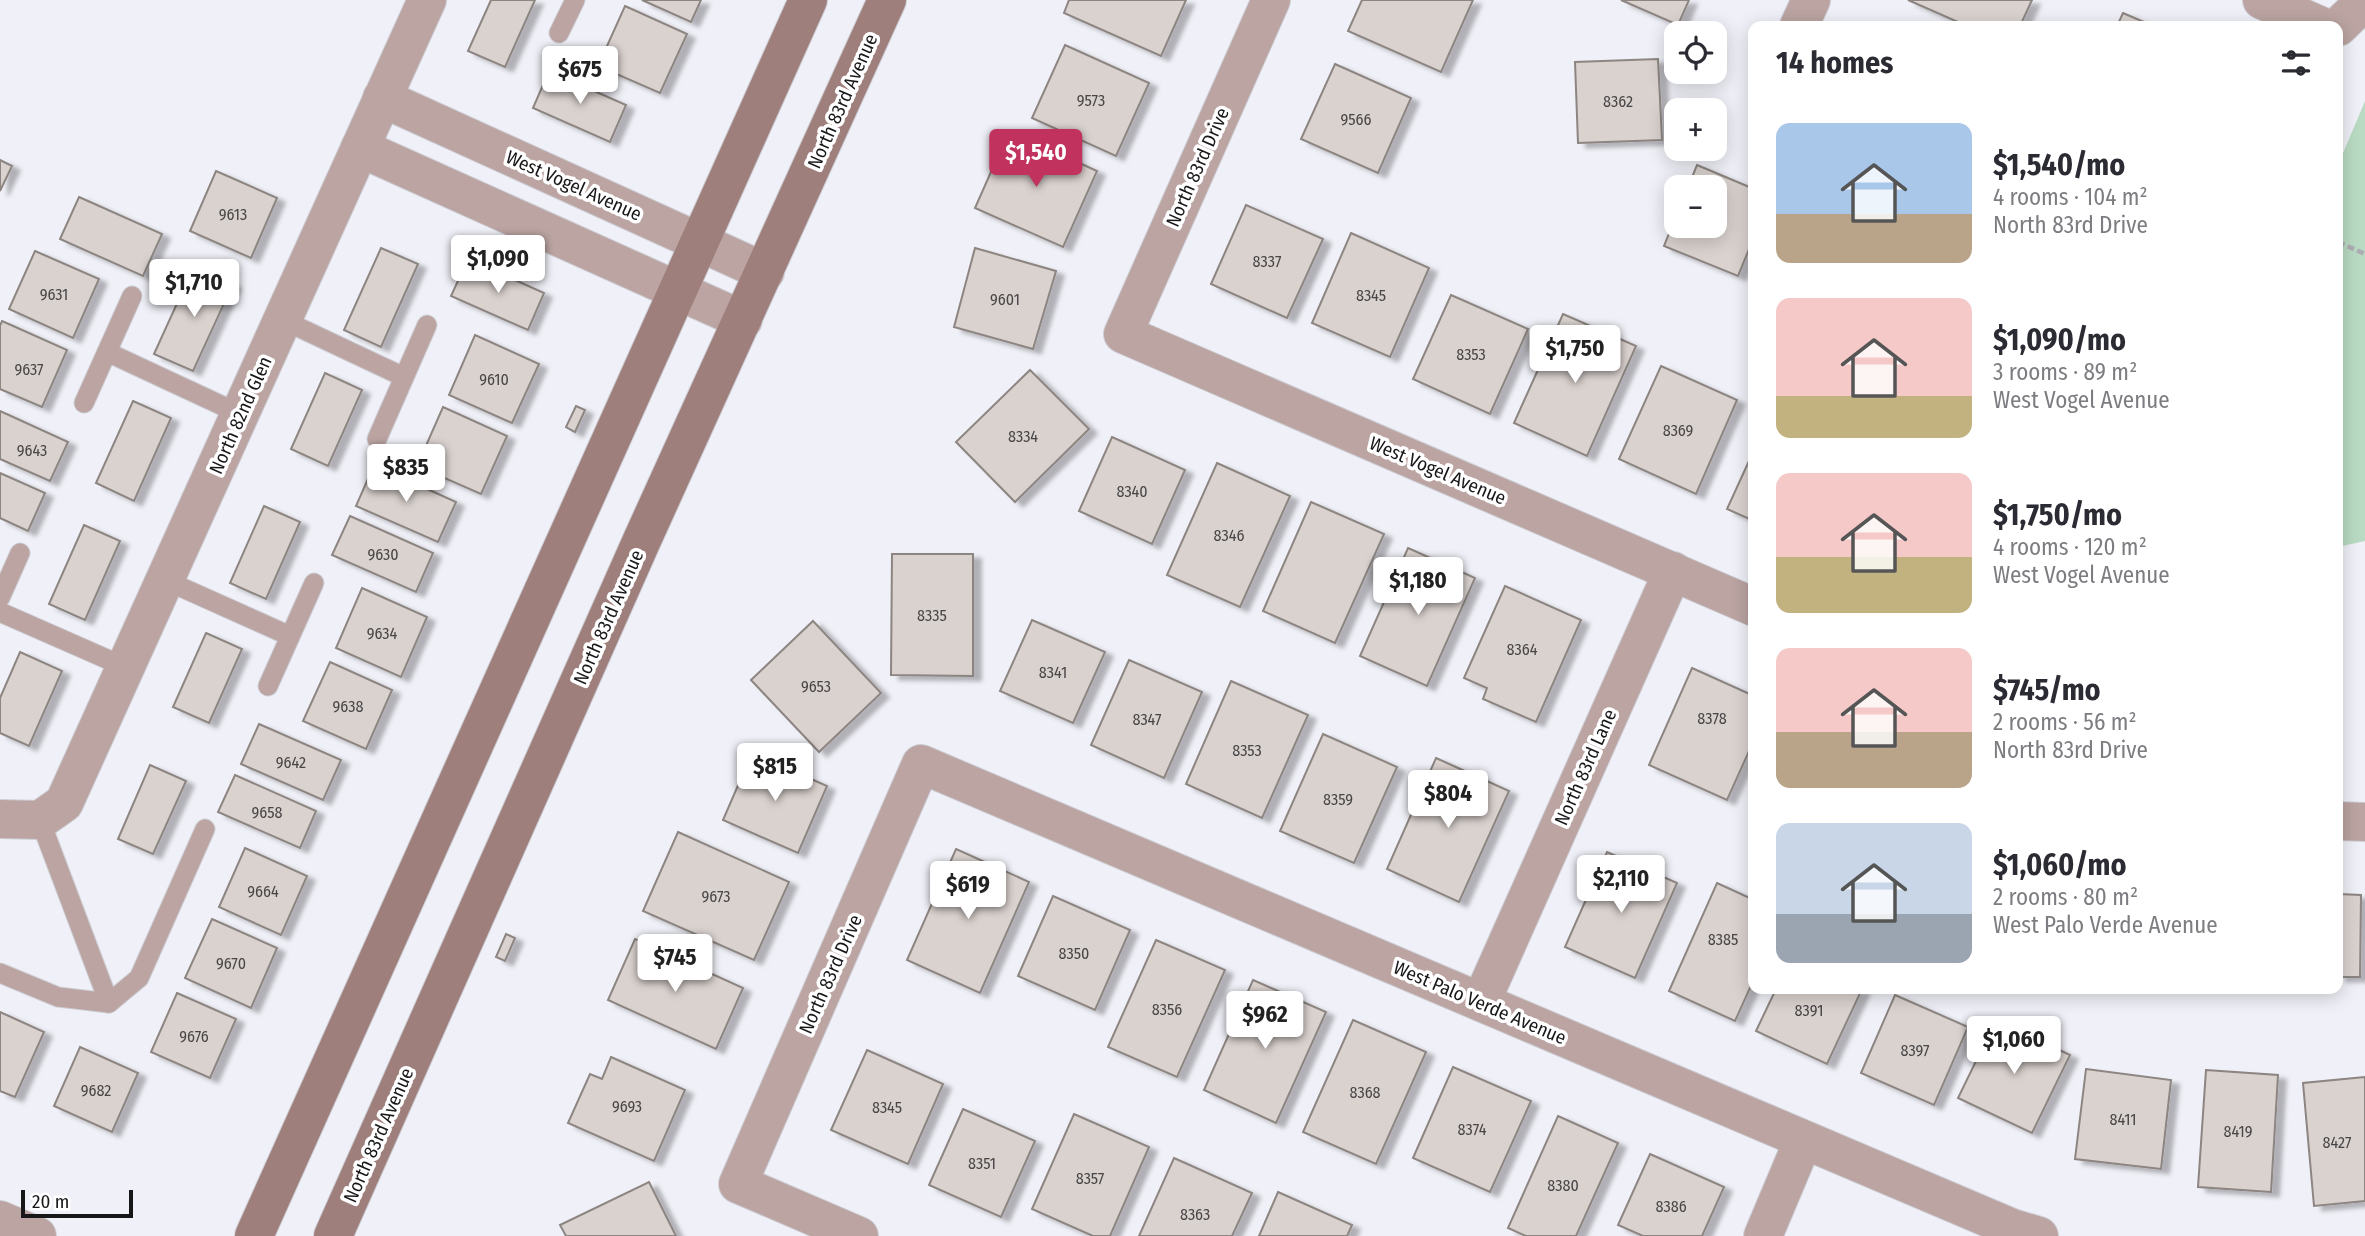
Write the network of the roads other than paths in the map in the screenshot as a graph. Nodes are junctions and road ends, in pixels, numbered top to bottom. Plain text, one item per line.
1 (427, 0) edge
2 (575, 0) edge
3 (808, 0) edge
4 (887, 0) edge
5 (1271, 0) edge
6 (1811, 0) edge
7 (2262, 0) edge
8 (2335, 0) edge
9 (2365, 1) edge
10 (1801, 21) edge
11 (2310, 21) edge
12 (2336, 21) edge
13 (2343, 21) edge
14 (559, 33) dead end
15 (382, 98) junction
16 (360, 148) junction
17 (698, 242) junction
18 (765, 272) junction
19 (677, 291) junction
20 (132, 296) dead end
21 (283, 320) junction
22 (743, 320) junction
23 (427, 325) dead end
24 (1122, 334) joint
25 (107, 352) junction
26 (404, 377) junction
27 (84, 403) dead end
28 (240, 414) junction
29 (377, 439) dead end
30 (20, 552) dead end
31 (1673, 571) junction
32 (165, 580) junction
33 (314, 583) dead end
34 (0, 598) edge
35 (1748, 604) edge
36 (0, 612) edge
37 (290, 636) junction
38 (125, 667) junction
39 (268, 686) dead end
40 (921, 764) joint
41 (0, 819) edge
42 (40, 820) junction
43 (2343, 821) edge
44 (2365, 822) edge
45 (205, 829) dead end
46 (0, 973) edge
47 (1481, 1002) junction
48 (109, 1003) junction
49 (1803, 1140) junction
50 (0, 1220) edge
51 (37, 1236) edge
52 (254, 1236) edge
53 (333, 1236) edge
54 (859, 1236) edge
55 (1763, 1236) edge
56 (2039, 1236) edge

1 - 15 street, North 82nd Glen
2 - 14 lane
3 - 17 main road
4 - 18 main road, North 83rd Avenue
5 - 24 street, North 83rd Drive
6 - 10 street
7 - 11 street
8 - 12 street
9 - 13 street
15 - 16 street, North 82nd Glen
15 - 17 street, West Vogel Avenue
16 - 19 street
16 - 21 street, North 82nd Glen
17 - 18 street, West Vogel Avenue
17 - 19 main road
18 - 22 main road, North 83rd Avenue
19 - 22 street
19 - 52 main road
20 - 25 lane
21 - 26 lane
21 - 28 street, North 82nd Glen
22 - 53 main road, North 83rd Avenue
23 - 26 lane
24 - 31 street, West Vogel Avenue
25 - 27 lane
25 - 28 lane
26 - 29 lane
28 - 32 street, North 82nd Glen
30 - 34 lane
31 - 35 street, West Vogel Avenue
31 - 47 street, North 83rd Lane
32 - 37 lane
32 - 38 street, North 82nd Glen
33 - 37 lane
36 - 38 lane
37 - 39 lane
38 - 42 street, North 82nd Glen
40 - 47 street, West Palo Verde Avenue
40 - 54 street, North 83rd Drive
41 - 42 street
42 - 48 lane
43 - 44 street
45 - 48 lane
46 - 48 lane
47 - 49 street, West Palo Verde Avenue
49 - 55 street
49 - 56 street, West Palo Verde Avenue
50 - 51 street

